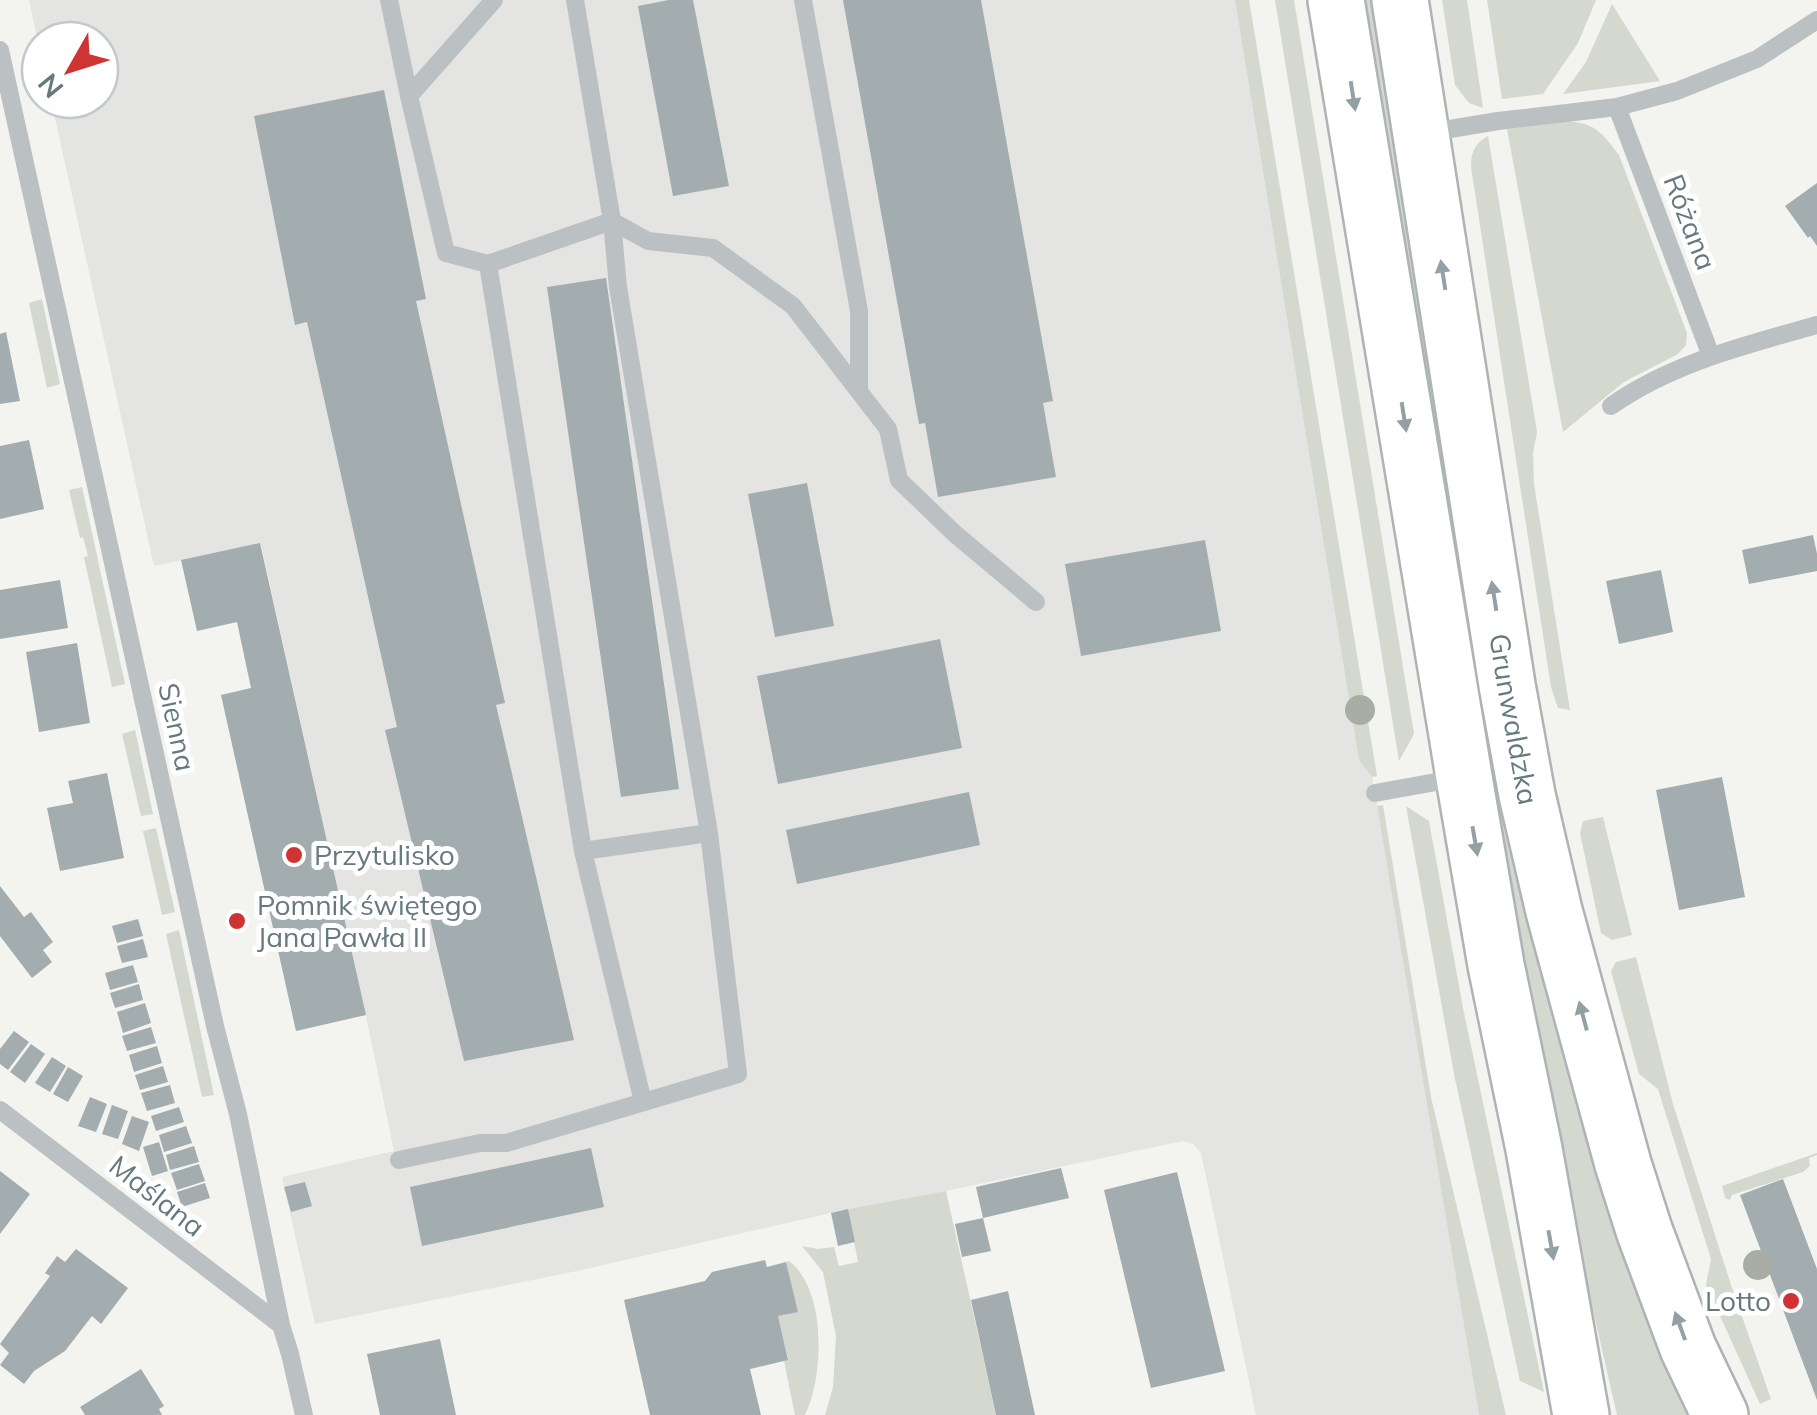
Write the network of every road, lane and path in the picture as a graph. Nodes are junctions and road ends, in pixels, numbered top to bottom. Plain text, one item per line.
1 (389, 0) edge
2 (494, 0) edge
3 (575, 0) edge
4 (803, 0) edge
5 (1336, 0) edge
6 (1400, 0) edge
7 (1817, 20) edge
8 (0, 50) edge
9 (410, 96) junction
10 (1617, 106) junction
11 (1420, 134) junction
12 (612, 220) junction
13 (488, 264) junction
14 (1817, 325) edge
15 (1711, 356) junction
16 (859, 388) junction
17 (1611, 406) dead end
18 (1036, 602) dead end
19 (1464, 777) junction
20 (1375, 793) dead end
21 (709, 833) junction
22 (583, 851) junction
23 (643, 1102) junction
24 (0, 1110) edge
25 (399, 1160) dead end
26 (281, 1326) junction
27 (304, 1415) edge
28 (1581, 1415) edge
29 (1720, 1415) edge

1 - 9 street
2 - 9 street
3 - 12 street
4 - 16 street
5 -> 19 main road
6 - 11 main road, Grunwaldzka
7 - 10 street
8 - 26 street, Sienna
9 - 13 street
10 - 11 street
10 - 15 street, Różana
29 -> 11 main road, Grunwaldzka
12 - 13 street
12 - 16 street
12 - 21 street
13 - 22 street
14 - 15 street
15 - 17 street
16 - 18 street
19 - 20 street
19 -> 28 main road
21 - 22 street
21 - 23 street
22 - 23 street
23 - 25 street
24 - 26 street, Maślana
26 - 27 street, Sienna

